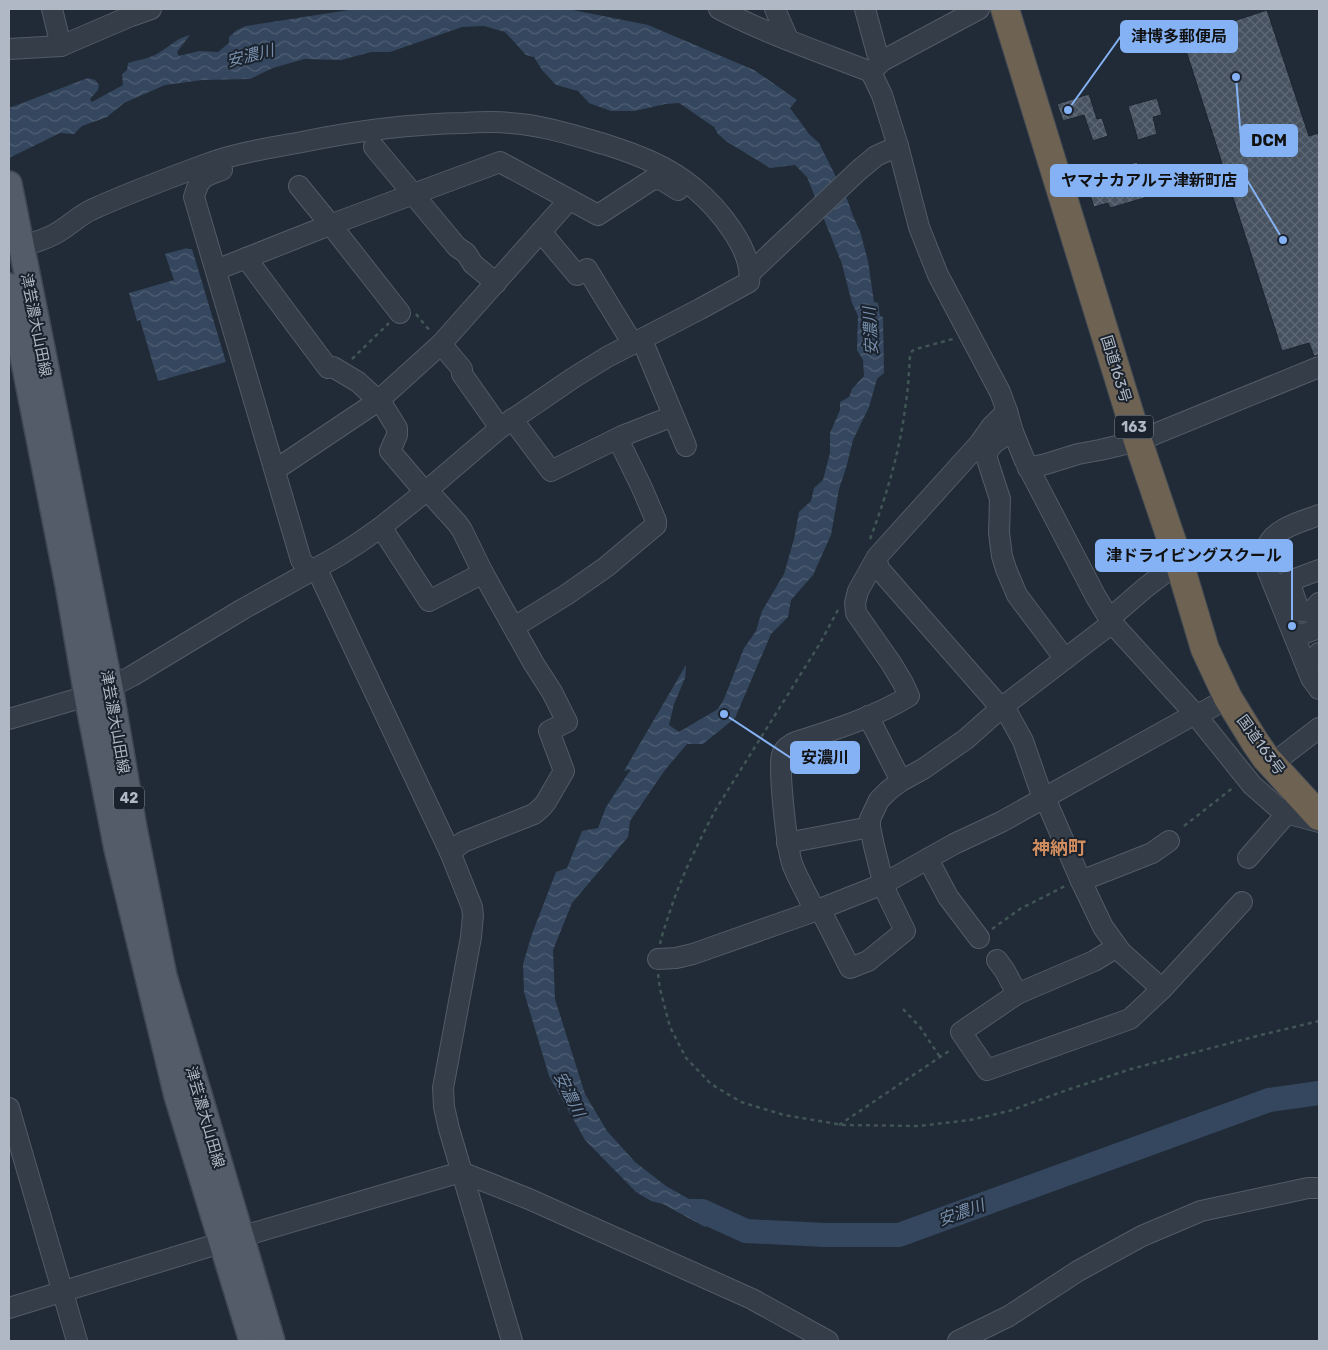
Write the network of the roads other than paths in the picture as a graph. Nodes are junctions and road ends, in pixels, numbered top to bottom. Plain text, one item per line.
1 (151, 9) edge
2 (719, 9) edge
3 (775, 9) edge
4 (866, 9) edge
5 (979, 9) edge
6 (1005, 9) edge
7 (55, 10) edge
8 (788, 39) junction
9 (61, 46) junction
10 (9, 49) edge
11 (876, 66) junction
12 (898, 146) junction
13 (374, 147) dead end
14 (245, 152) junction
15 (9, 184) edge
16 (299, 186) dead end
17 (412, 195) junction
18 (570, 200) junction
19 (329, 226) junction
20 (541, 232) junction
21 (15, 247) edge
22 (246, 258) junction
23 (216, 270) junction
24 (750, 272) junction
25 (496, 283) junction
26 (9, 286) edge
27 (400, 312) road end
28 (638, 342) junction
29 (441, 344) junction
30 (1319, 367) edge
31 (378, 401) junction
32 (1007, 412) junction
33 (673, 416) junction
34 (506, 423) junction
35 (1013, 432) junction
36 (618, 438) junction
37 (1138, 441) junction
38 (686, 446) dead end
39 (1028, 468) junction
40 (275, 470) junction
41 (426, 491) junction
42 (1319, 515) edge
43 (380, 528) junction
44 (876, 560) junction
45 (1179, 562) junction
46 (314, 569) junction
47 (484, 572) junction
48 (1296, 578) edge
49 (1319, 591) edge
50 (1319, 603) edge
51 (1110, 621) junction
52 (514, 627) junction
53 (1319, 628) edge
54 (1294, 637) junction
55 (1065, 659) junction
56 (1319, 689) edge
57 (98, 692) junction
58 (1228, 698) junction
59 (1001, 708) junction
60 (1195, 715) junction
61 (868, 716) junction
62 (9, 720) edge
63 (1319, 728) edge
64 (1272, 764) junction
65 (901, 782) junction
66 (1045, 798) junction
67 (1288, 812) junction
68 (1319, 816) edge
69 (1319, 822) edge
70 (870, 827) junction
71 (1169, 841) dead end
72 (787, 843) junction
73 (450, 852) junction
74 (929, 858) junction
75 (1248, 858) dead end
76 (1080, 880) junction
77 (883, 884) junction
78 (1242, 902) dead end
79 (818, 910) junction
80 (979, 938) road end
81 (1117, 947) junction
82 (658, 958) dead end
83 (997, 960) dead end
84 (1162, 989) junction
85 (1018, 994) junction
86 (9, 1108) edge
87 (461, 1172) junction
88 (1319, 1188) edge
89 (231, 1240) junction
90 (62, 1291) junction
91 (9, 1308) edge
92 (77, 1341) edge
93 (252, 1341) edge
94 (272, 1341) edge
95 (512, 1341) edge
96 (828, 1341) edge
97 (958, 1341) edge

1 - 9 street
2 - 8 street
3 - 8 street
4 - 11 street
5 - 11 street
6 - 37 highway, 国道163号 / 163
7 - 9 street
8 - 11 street
9 - 10 street
11 - 12 street
12 - 24 street
12 - 32 street
13 - 17 street
14 - 21 street
14 - 23 street
14 - 24 street
15 - 21 main road, 津芸濃大山田線 / 42
16 - 19 street
17 - 18 street
17 - 19 street
17 - 25 street
18 - 20 street
18 - 24 street
19 - 22 street
19 - 27 street
20 - 25 street
20 - 28 street
21 - 57 main road, 津芸濃大山田線 / 42
22 - 23 street
22 - 31 street
23 - 40 street
24 - 28 street
25 - 29 street
26 - 57 main road, 津芸濃大山田線 / 42
28 - 33 street
28 - 34 street
29 - 31 street
29 - 34 street
30 - 37 street
31 - 40 street
31 - 41 street
32 - 35 street
32 - 44 street
33 - 36 street
33 - 38 street
34 - 36 street
34 - 41 street
35 - 39 street
35 - 55 street
36 - 52 street
37 - 39 street
37 - 45 highway, 国道163号 / 163
39 - 51 street
40 - 46 street
41 - 43 street
41 - 47 street
42 - 48 street
43 - 46 street
43 - 47 street
44 - 59 street
44 - 61 street
45 - 51 street
45 - 58 highway, 国道163号 / 163
46 - 57 street
46 - 73 street
47 - 52 street
48 - 49 street
48 - 50 street
48 - 54 street
51 - 55 street
51 - 60 street
52 - 73 street
53 - 54 street
54 - 56 street
55 - 59 street
57 - 62 street
57 - 89 main road, 津芸濃大山田線 / 42
58 - 60 street
58 - 64 highway, 国道163号 / 163
59 - 65 street
59 - 66 street
60 - 66 street
60 - 67 street
61 - 65 street
61 - 72 street
63 - 64 street
64 - 68 highway, 国道163号 / 163
65 - 70 street
66 - 74 street
66 - 76 street
67 - 69 street
67 - 75 street
70 - 72 street
70 - 77 street
71 - 76 street
72 - 79 street
73 - 87 street
74 - 77 street
74 - 80 street
76 - 81 street
77 - 79 street
77 - 79 street
78 - 84 street
79 - 82 street
81 - 84 street
81 - 85 street
83 - 85 street
84 - 85 street
86 - 90 street
87 - 89 street
87 - 95 street
87 - 96 street
88 - 97 street
89 - 90 street
89 - 93 main road, 津芸濃大山田線 / 42
89 - 94 main road, 津芸濃大山田線 / 42
90 - 91 street
90 - 92 street

